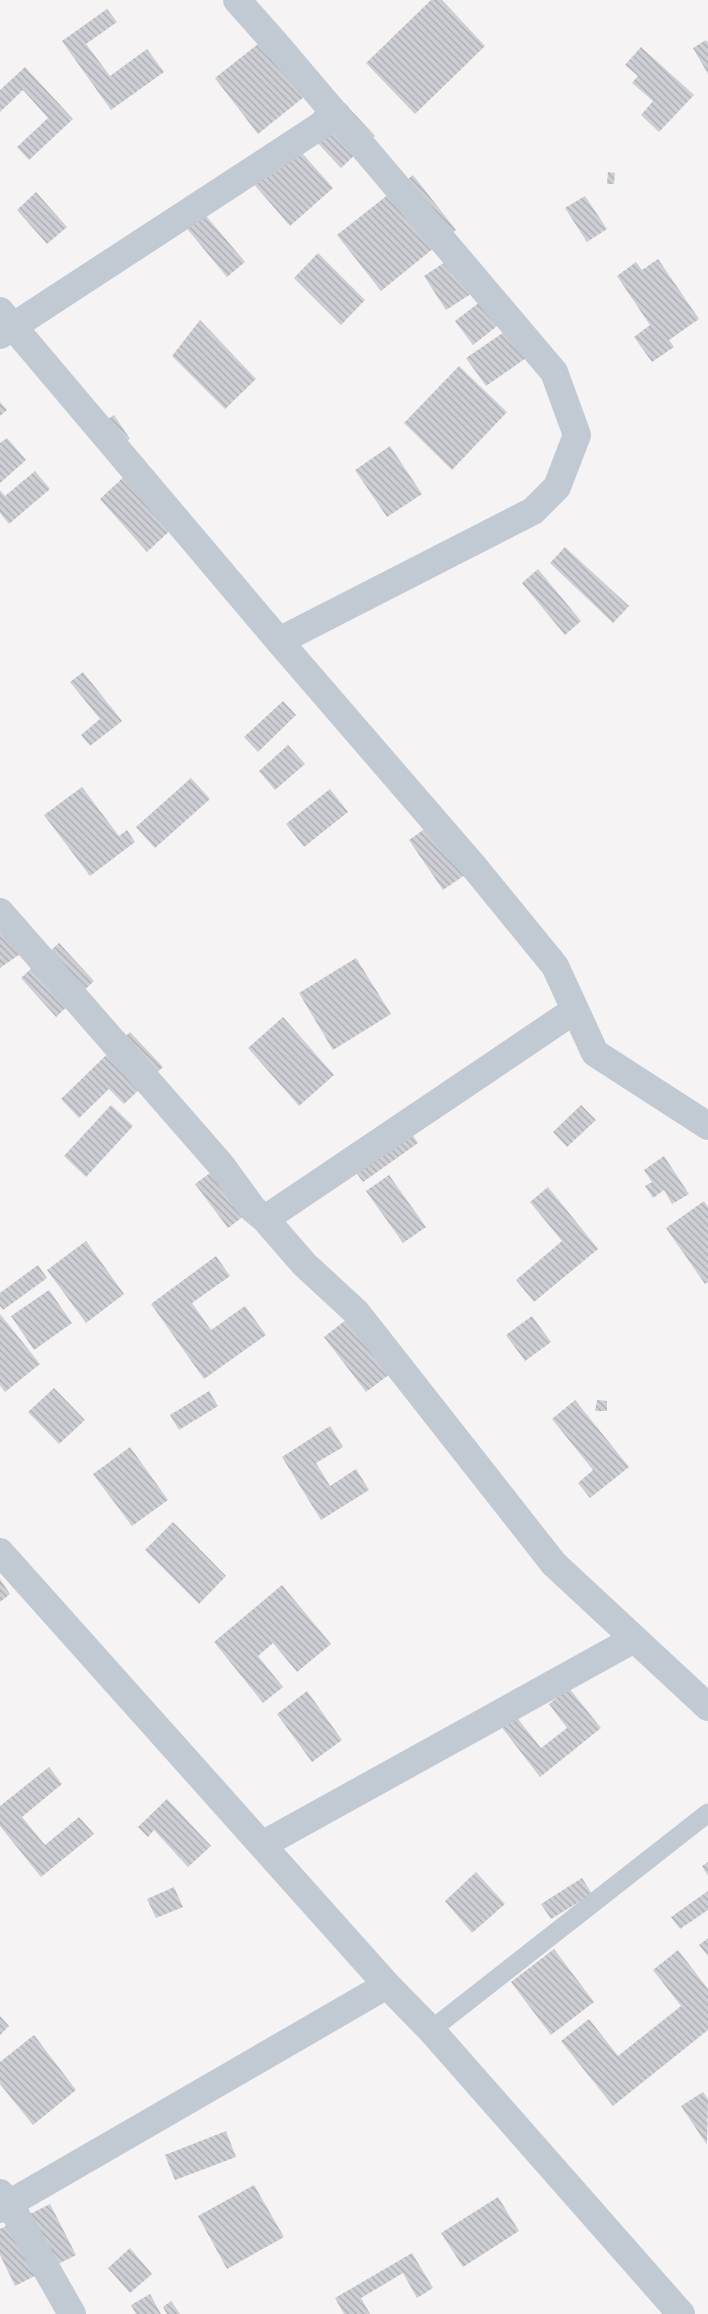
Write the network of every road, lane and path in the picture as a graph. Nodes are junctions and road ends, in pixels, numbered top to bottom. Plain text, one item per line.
1 (236, 0) edge
2 (337, 116) junction
3 (4, 324) edge
4 (279, 641) junction
5 (0, 912) edge
6 (575, 1010) junction
7 (708, 1126) edge
8 (265, 1220) junction
9 (0, 1552) edge
10 (634, 1639) junction
11 (708, 1707) edge
12 (708, 1813) edge
13 (262, 1845) junction
14 (387, 1985) junction
15 (431, 2030) junction
16 (3, 2202) edge
17 (72, 2314) edge
18 (681, 2314) edge

1 - 2 street
2 - 3 street
2 - 4 street
3 - 4 street
4 - 6 street
5 - 8 street
6 - 7 street
6 - 8 street
8 - 10 street
9 - 13 street
10 - 11 street
10 - 13 street
12 - 15 lane
13 - 14 street
14 - 15 street
14 - 16 street
15 - 18 street
16 - 17 street

